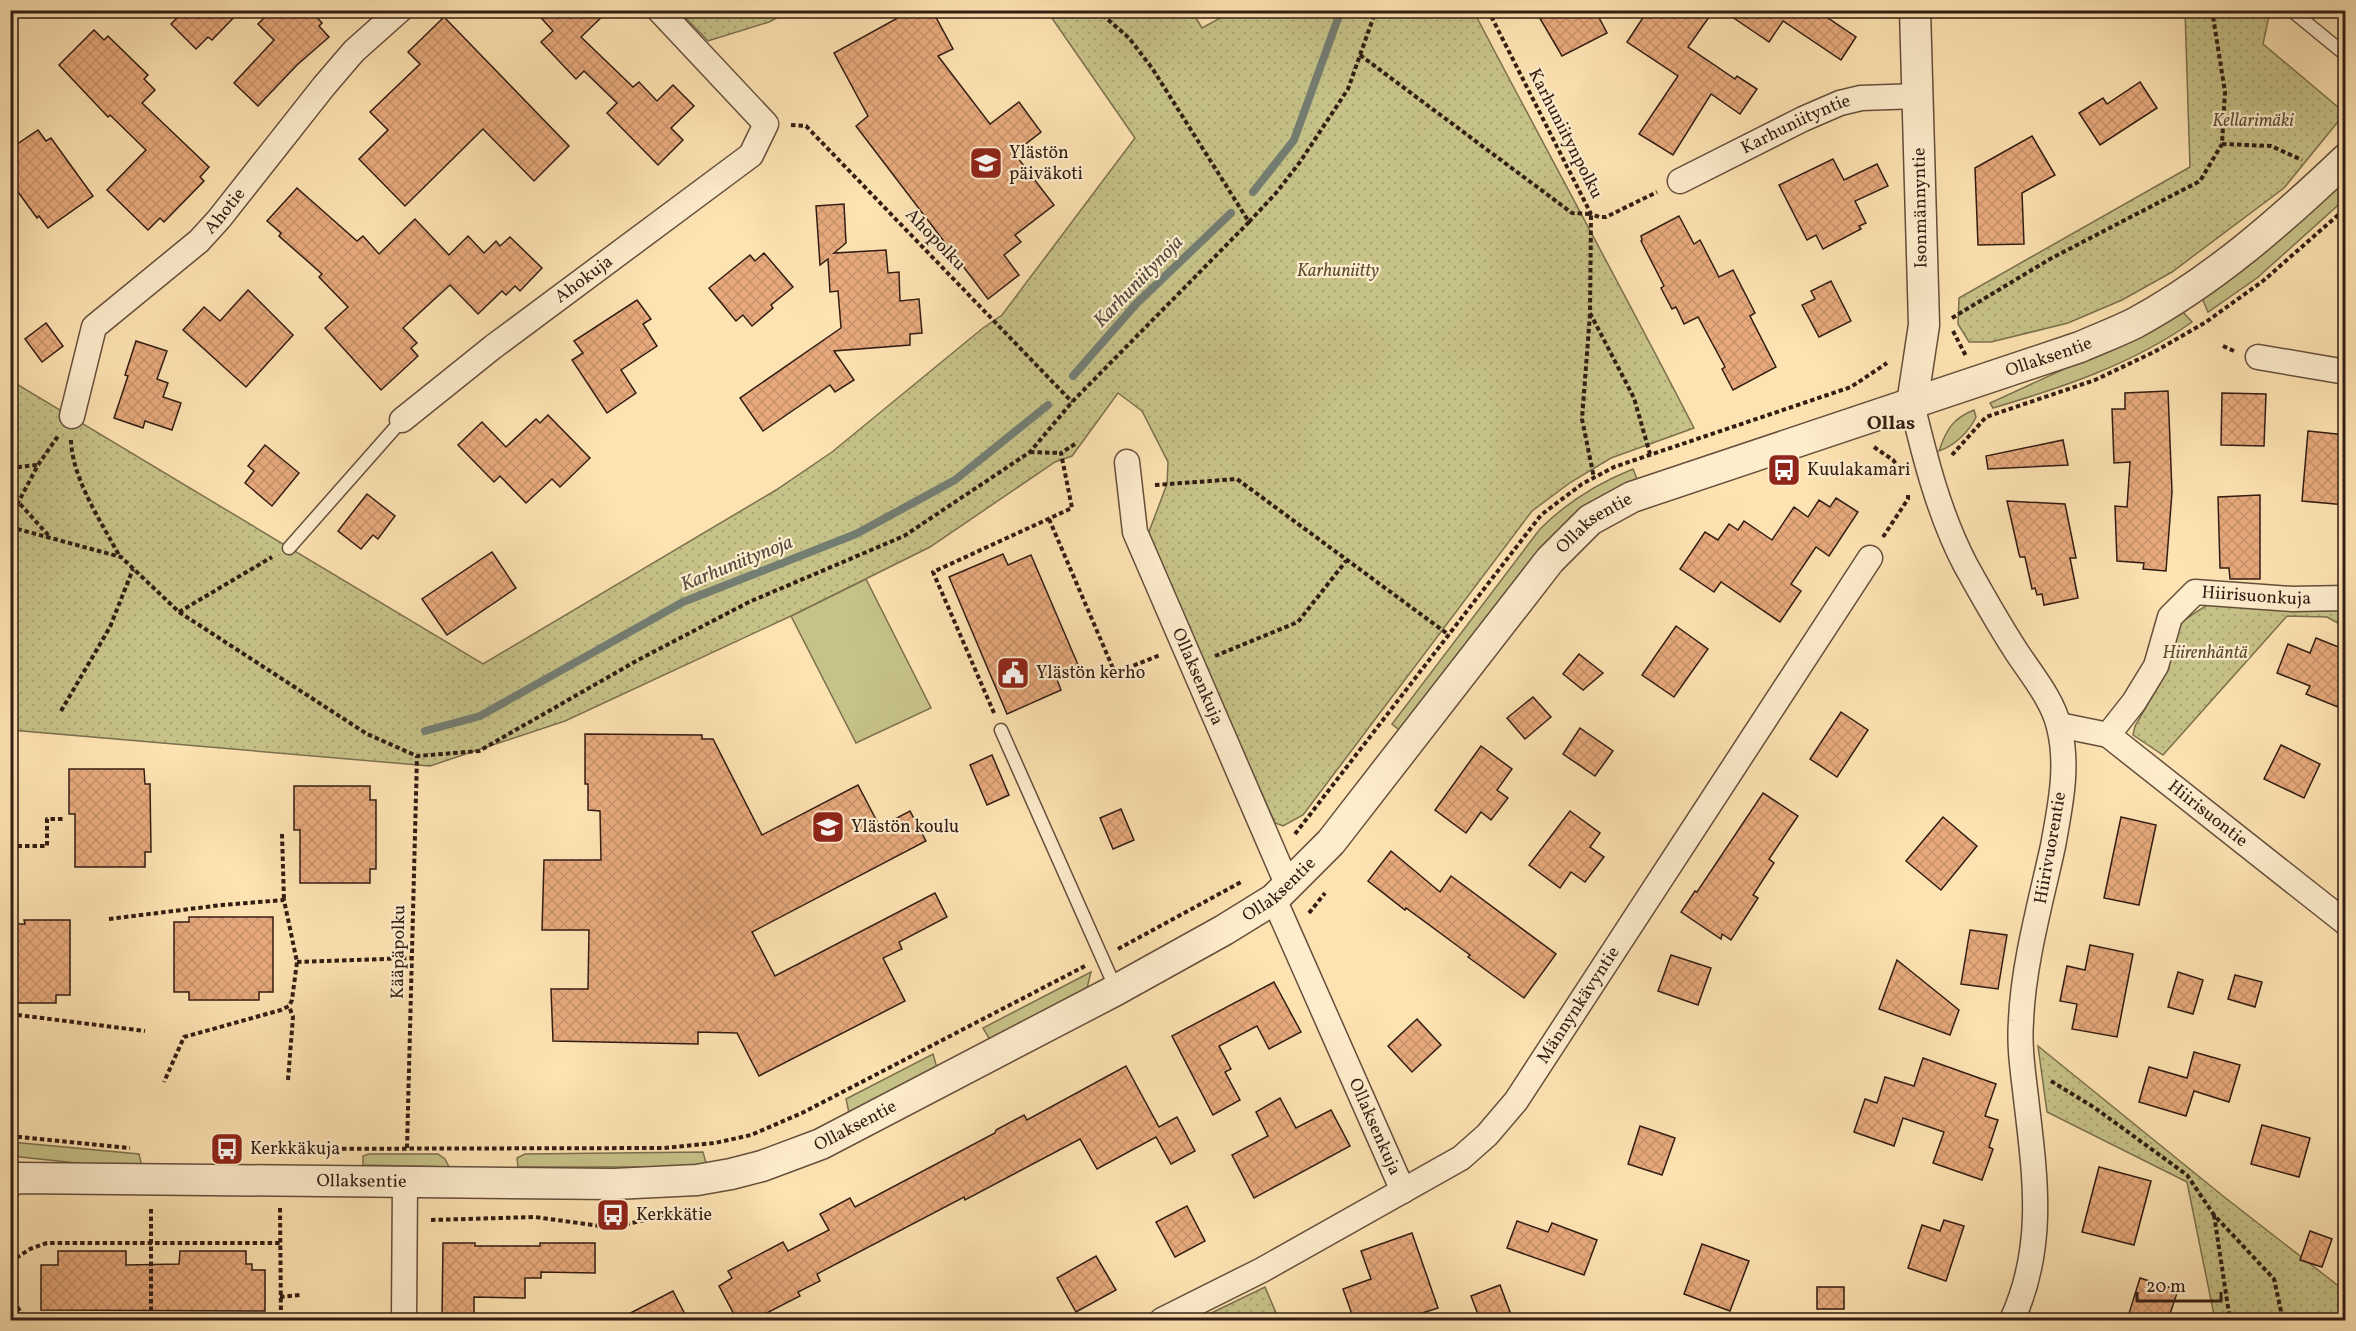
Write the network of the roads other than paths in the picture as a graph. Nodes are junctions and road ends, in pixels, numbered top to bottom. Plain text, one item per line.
1 (400, 10) edge
2 (659, 10) edge
3 (1915, 10) edge
4 (2291, 10) edge
5 (2345, 53) edge
6 (1918, 96) junction
7 (2346, 159) edge
8 (1680, 181) road end
9 (2258, 357) dead end
10 (2346, 372) edge
11 (1912, 404) junction
12 (72, 416) road end
13 (402, 420) joint
14 (1127, 462) dead end
15 (289, 548) road end
16 (1870, 558) road end
17 (2346, 598) edge
18 (2059, 724) junction
19 (1001, 730) road end
20 (2108, 735) junction
21 (1281, 892) junction
22 (2346, 923) edge
23 (1116, 990) junction
24 (13, 1178) edge
25 (405, 1182) junction
26 (1403, 1191) junction
27 (404, 1320) edge
28 (1162, 1320) edge
29 (2012, 1320) edge

1 - 12 street, Ahotie
2 - 13 street, Ahokuja
3 - 6 street, Isonmännyntie
4 - 5 lane
6 - 8 street, Karhuniityntie
6 - 11 street, Isonmännyntie
7 - 11 street, Ollaksentie
9 - 10 street
11 - 18 street, Hiirivuorentie
11 - 21 street, Ollaksentie
13 - 15 lane, Ahokuja
14 - 21 street, Ollaksenkuja
16 - 26 street, Männynkävyntie
17 - 20 street, Hiirisuonkuja
18 - 20 street, Hiirisuontie
18 - 29 street, Hiirivuorentie
19 - 23 lane
20 - 22 street, Hiirisuontie
21 - 23 street, Ollaksentie
21 - 26 street, Ollaksenkuja
23 - 25 street, Ollaksentie
24 - 25 street, Ollaksentie
25 - 27 street
26 - 28 street, Männynkävyntie

